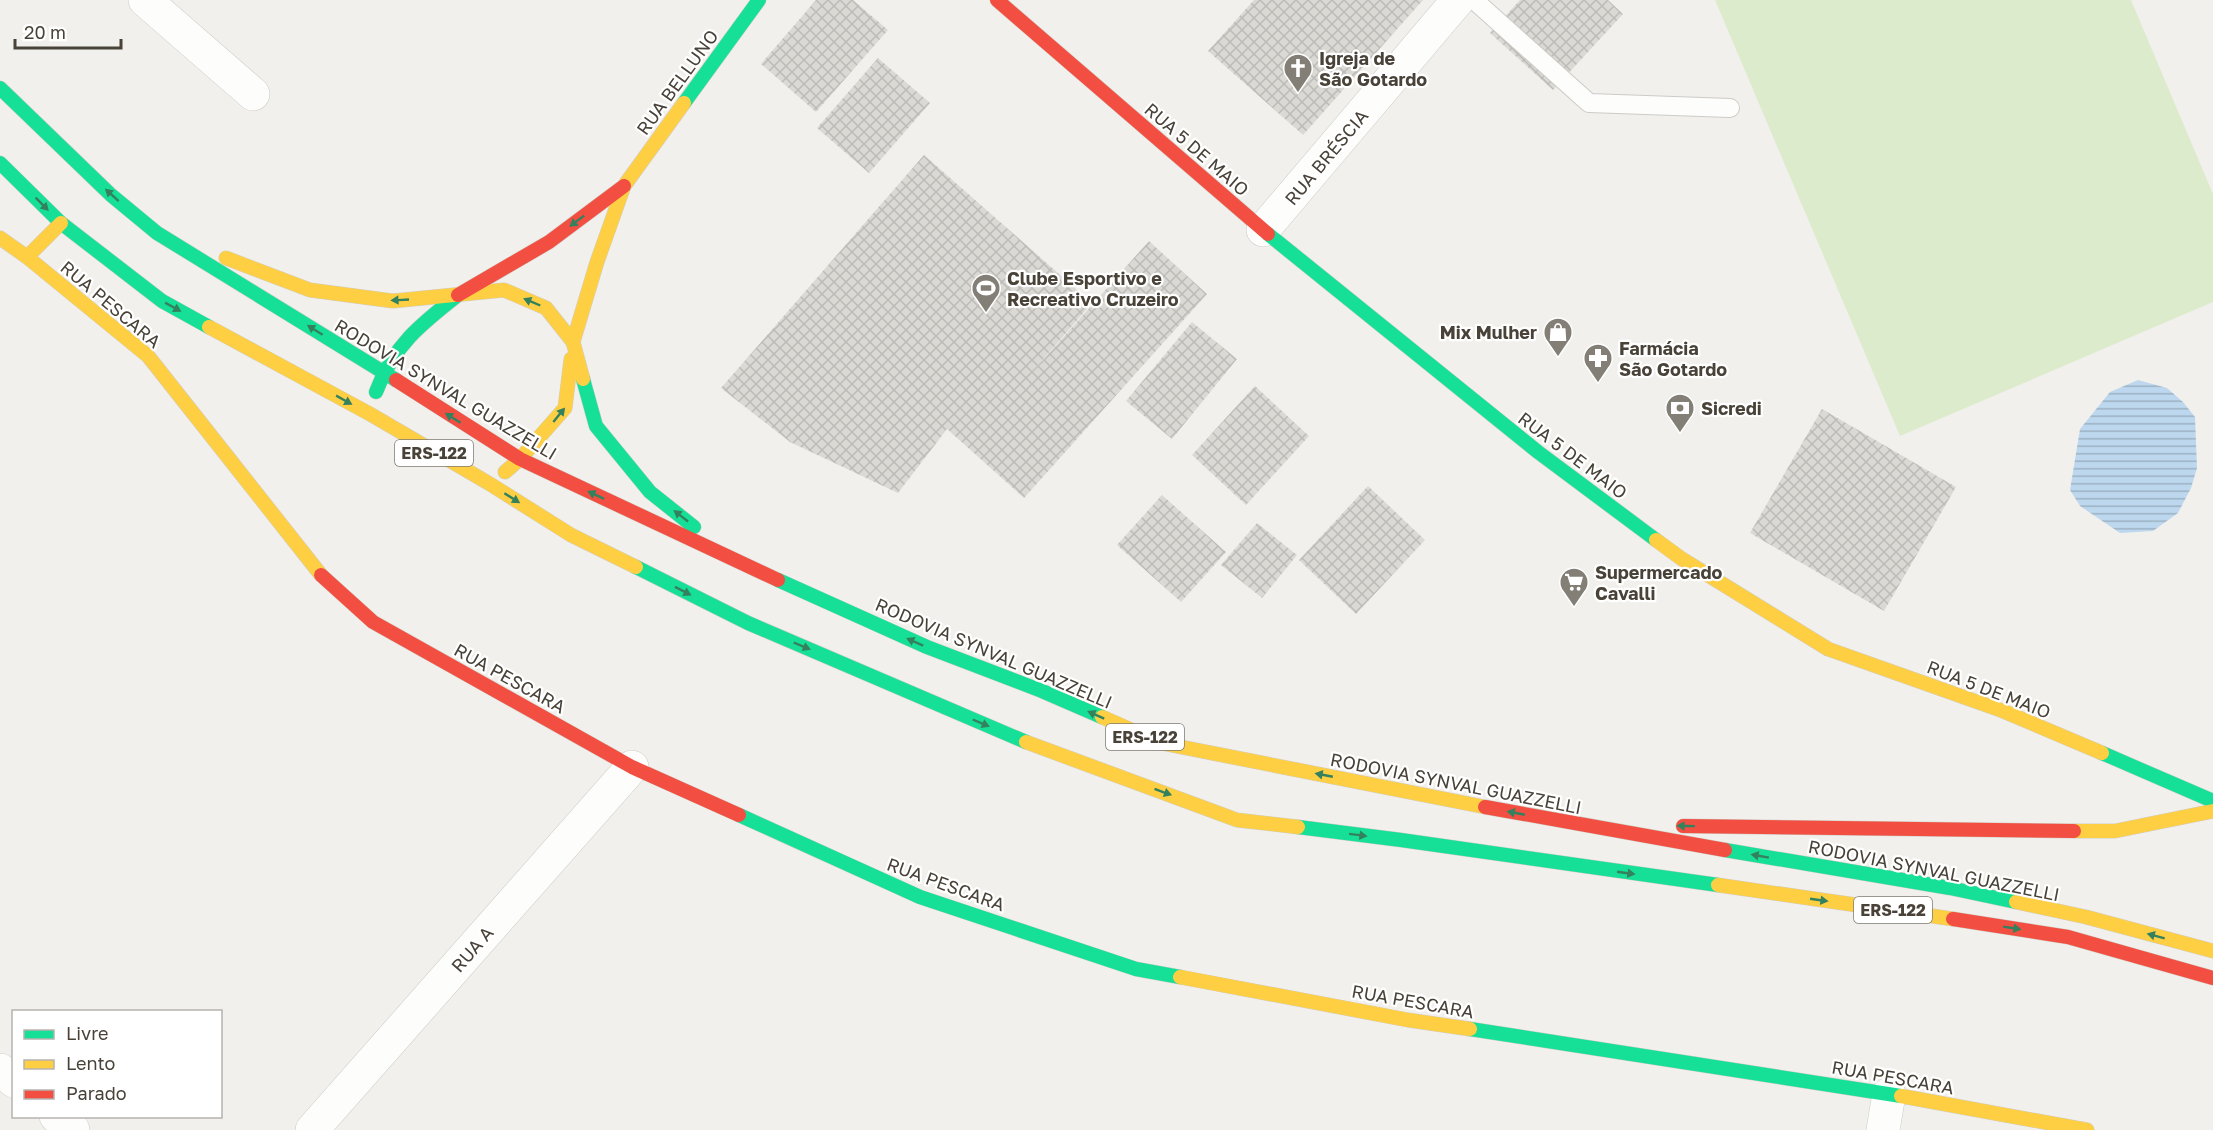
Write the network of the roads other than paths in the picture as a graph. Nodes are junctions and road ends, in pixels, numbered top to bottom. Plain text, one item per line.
1 (145, 0) edge
2 (759, 0) edge
3 (997, 0) edge
4 (1458, 0) edge
5 (1474, 0) edge
6 (0, 88) edge
7 (253, 94) dead end
8 (1730, 108) dead end
9 (0, 163) edge
10 (624, 186) junction
11 (61, 223) junction
12 (1263, 231) junction
13 (157, 233) junction
14 (0, 238) edge
15 (27, 257) junction
16 (458, 295) junction
17 (573, 342) junction
18 (383, 371) junction
19 (370, 414) junction
20 (520, 459) junction
21 (490, 484) junction
22 (744, 565) junction
23 (632, 767) junction
24 (2213, 801) edge
25 (2213, 811) edge
26 (1573, 824) junction
27 (1829, 829) junction
28 (1716, 849) junction
29 (1670, 854) dead end
30 (1625, 859) dead end
31 (1568, 865) junction
32 (2213, 951) edge
33 (2213, 978) edge
34 (0, 1070) edge
35 (12, 1079) edge
36 (1889, 1094) junction
37 (58, 1118) edge
38 (73, 1130) edge
39 (312, 1130) edge
40 (1883, 1130) edge
41 (2087, 1130) edge

1 - 7 street
2 - 10 main road, RUA BELLUNO
3 - 12 main road, RUA 5 DE MAIO
4 - 12 street, RUA BRÉSCIA
5 - 8 lane
13 -> 6 main road, RODOVIA SYNVAL GUAZZELLI / ERS-122
9 -> 11 main road, ERS-122
10 -> 16 main road, RUA BELLUNO
10 - 17 main road, RUA BELLUNO
11 - 15 main road
11 -> 19 main road, ERS-122
12 - 24 main road, RUA 5 DE MAIO
16 -> 13 main road
18 -> 13 main road, RODOVIA SYNVAL GUAZZELLI / ERS-122
14 - 15 main road, RUA PESCARA
15 - 23 main road, RUA PESCARA
17 -> 16 main road
16 - 18 main road
20 -> 17 main road
22 -> 17 main road
18 - 19 main road
20 -> 18 main road, RODOVIA SYNVAL GUAZZELLI / ERS-122
19 - 21 main road, ERS-122
20 - 21 main road
22 -> 20 main road, RODOVIA SYNVAL GUAZZELLI / ERS-122
21 -> 31 main road, ERS-122
26 -> 22 main road, RODOVIA SYNVAL GUAZZELLI / ERS-122
23 - 36 main road, RUA PESCARA
23 - 39 street, RUA A
25 - 27 main road
27 -> 26 main road
26 - 28 main road, RODOVIA SYNVAL GUAZZELLI / ERS-122
27 - 28 main road
28 - 29 main road
32 -> 28 main road, RODOVIA SYNVAL GUAZZELLI / ERS-122
30 - 31 main road
31 -> 33 main road, ERS-122
34 - 35 street
36 - 40 street
36 - 41 main road, RUA PESCARA
37 - 38 street

